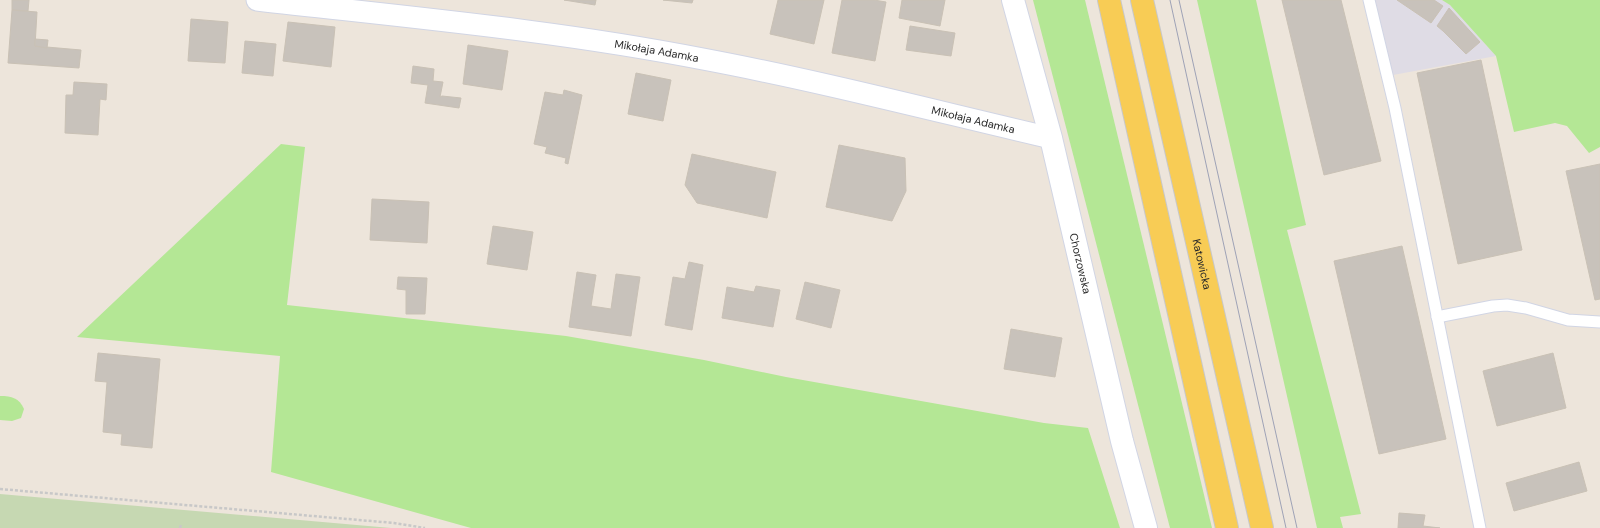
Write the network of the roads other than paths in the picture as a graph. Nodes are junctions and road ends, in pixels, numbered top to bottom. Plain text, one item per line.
1 (257, 0) edge
2 (1013, 0) edge
3 (1109, 0) edge
4 (1142, 0) edge
5 (1369, 0) edge
6 (1051, 138) junction
7 (1437, 317) junction
8 (1600, 322) edge
9 (1146, 528) edge
10 (1227, 528) edge
11 (1262, 528) edge
12 (1480, 528) edge

1 - 6 street, Mikołaja Adamka
2 - 6 street, Chorzowska
3 - 10 main road
4 - 11 main road, Katowicka
5 - 7 lane
6 - 9 street, Chorzowska
7 - 8 lane
7 - 12 lane

